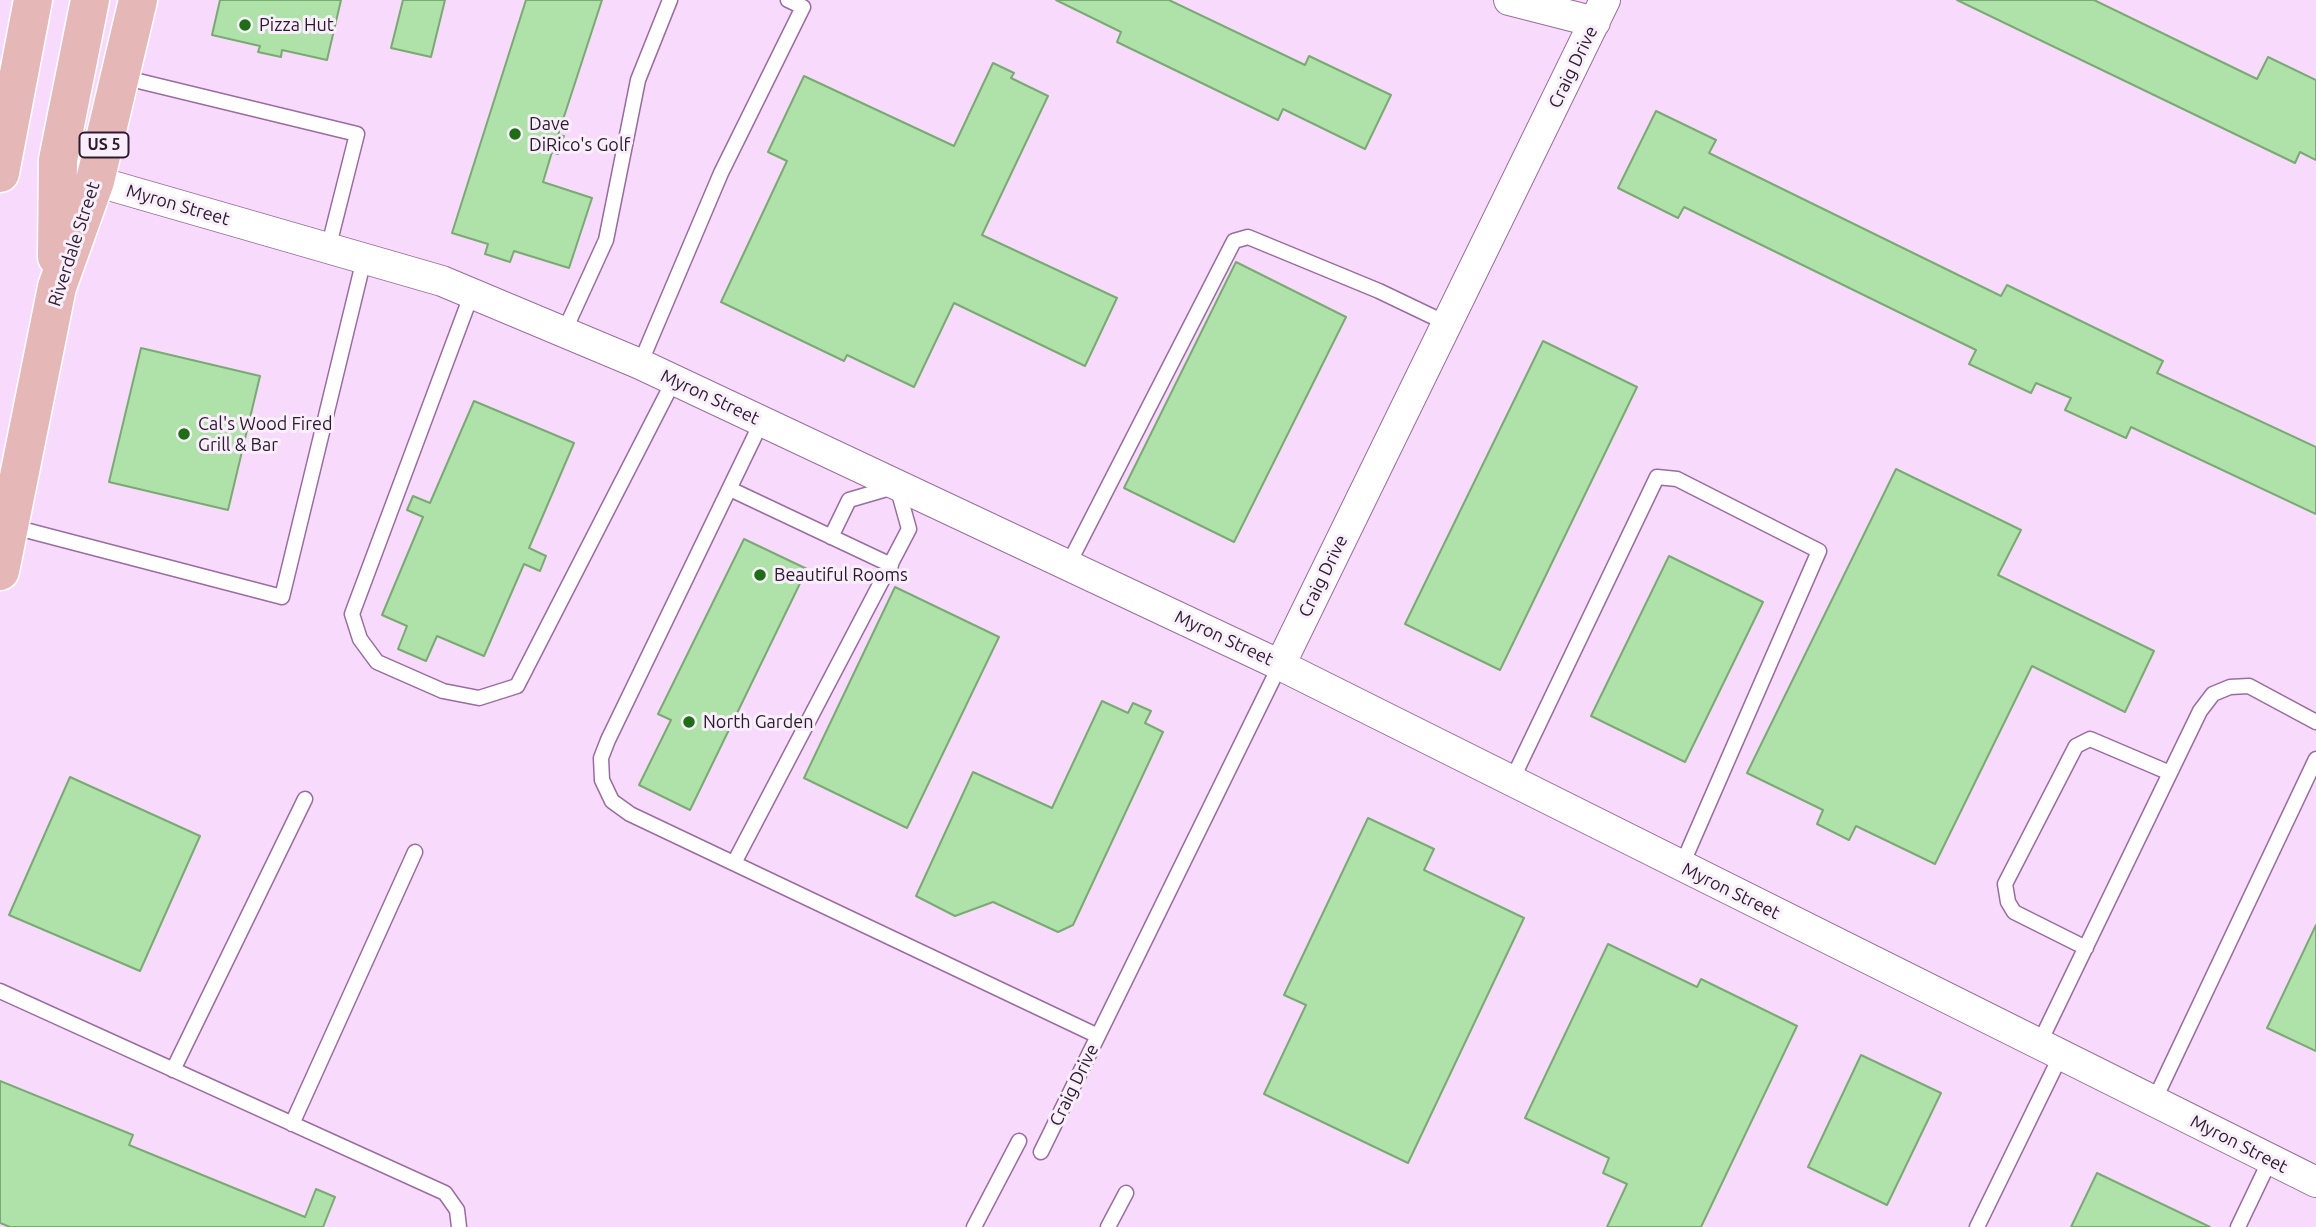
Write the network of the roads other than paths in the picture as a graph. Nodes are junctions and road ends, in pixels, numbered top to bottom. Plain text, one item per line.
1 (33, 0) edge
2 (90, 0) edge
3 (138, 0) edge
4 (670, 0) edge
5 (788, 0) edge
6 (1509, 0) edge
7 (1600, 11) edge
8 (120, 77) junction
9 (0, 173) edge
10 (95, 181) junction
11 (328, 249) junction
12 (364, 259) junction
13 (57, 287) junction
14 (472, 293) junction
15 (1448, 324) junction
16 (564, 332) junction
17 (640, 364) junction
18 (674, 380) junction
19 (762, 421) junction
20 (897, 485) junction
21 (730, 489) junction
22 (9, 526) junction
23 (831, 537) junction
24 (891, 565) junction
25 (1068, 565) junction
26 (0, 571) edge
27 (1280, 664) junction
28 (2316, 722) edge
29 (2316, 759) edge
30 (2170, 773) junction
31 (1512, 780) junction
32 (305, 799) dead end
33 (415, 852) dead end
34 (734, 863) junction
35 (1681, 867) junction
36 (2086, 948) junction
37 (0, 991) edge
38 (1098, 1036) junction
39 (2050, 1049) junction
40 (173, 1070) junction
41 (2154, 1101) junction
42 (292, 1124) junction
43 (1019, 1142) dead end
44 (1041, 1152) dead end
45 (2270, 1160) junction
46 (2316, 1182) edge
47 (1126, 1193) dead end
48 (459, 1227) edge
49 (974, 1227) edge
50 (1108, 1227) edge
51 (1977, 1227) edge
52 (2238, 1227) edge

1 - 9 main road
2 - 13 main road
3 - 8 main road, Riverdale Street / US 5
4 - 16 lane
5 - 17 lane
6 - 7 street
7 - 15 street, Craig Drive
8 - 10 main road, Riverdale Street / US 5
8 - 11 lane
10 - 11 street, Myron Street
10 - 13 main road, Riverdale Street / US 5
11 - 12 street, Myron Street
12 - 14 street, Myron Street
12 - 22 lane
13 - 22 main road, Riverdale Street / US 5
14 - 16 street, Myron Street
14 - 18 lane
15 - 25 lane
15 - 27 street, Craig Drive
16 - 17 street, Myron Street
17 - 18 street, Myron Street
18 - 19 street, Myron Street
19 - 20 street, Myron Street
19 - 21 lane
20 - 23 lane
20 - 24 lane
20 - 25 street, Myron Street
21 - 23 lane
21 - 34 lane
22 - 26 main road, Riverdale Street / US 5
23 - 24 lane
24 - 34 lane
25 - 27 street, Myron Street
27 - 31 street, Myron Street
27 - 38 lane, Craig Drive
28 - 30 lane
29 - 41 lane
30 - 36 lane
30 - 36 lane
31 - 35 street, Myron Street
31 - 35 lane
32 - 40 lane
33 - 42 lane
34 - 38 lane
35 - 39 street, Myron Street
36 - 39 lane
37 - 40 lane
38 - 44 lane, Craig Drive
39 - 41 street, Myron Street
39 - 51 lane
40 - 42 lane
41 - 45 street, Myron Street
42 - 48 lane
43 - 49 lane
45 - 46 street, Myron Street
45 - 52 lane
47 - 50 lane

